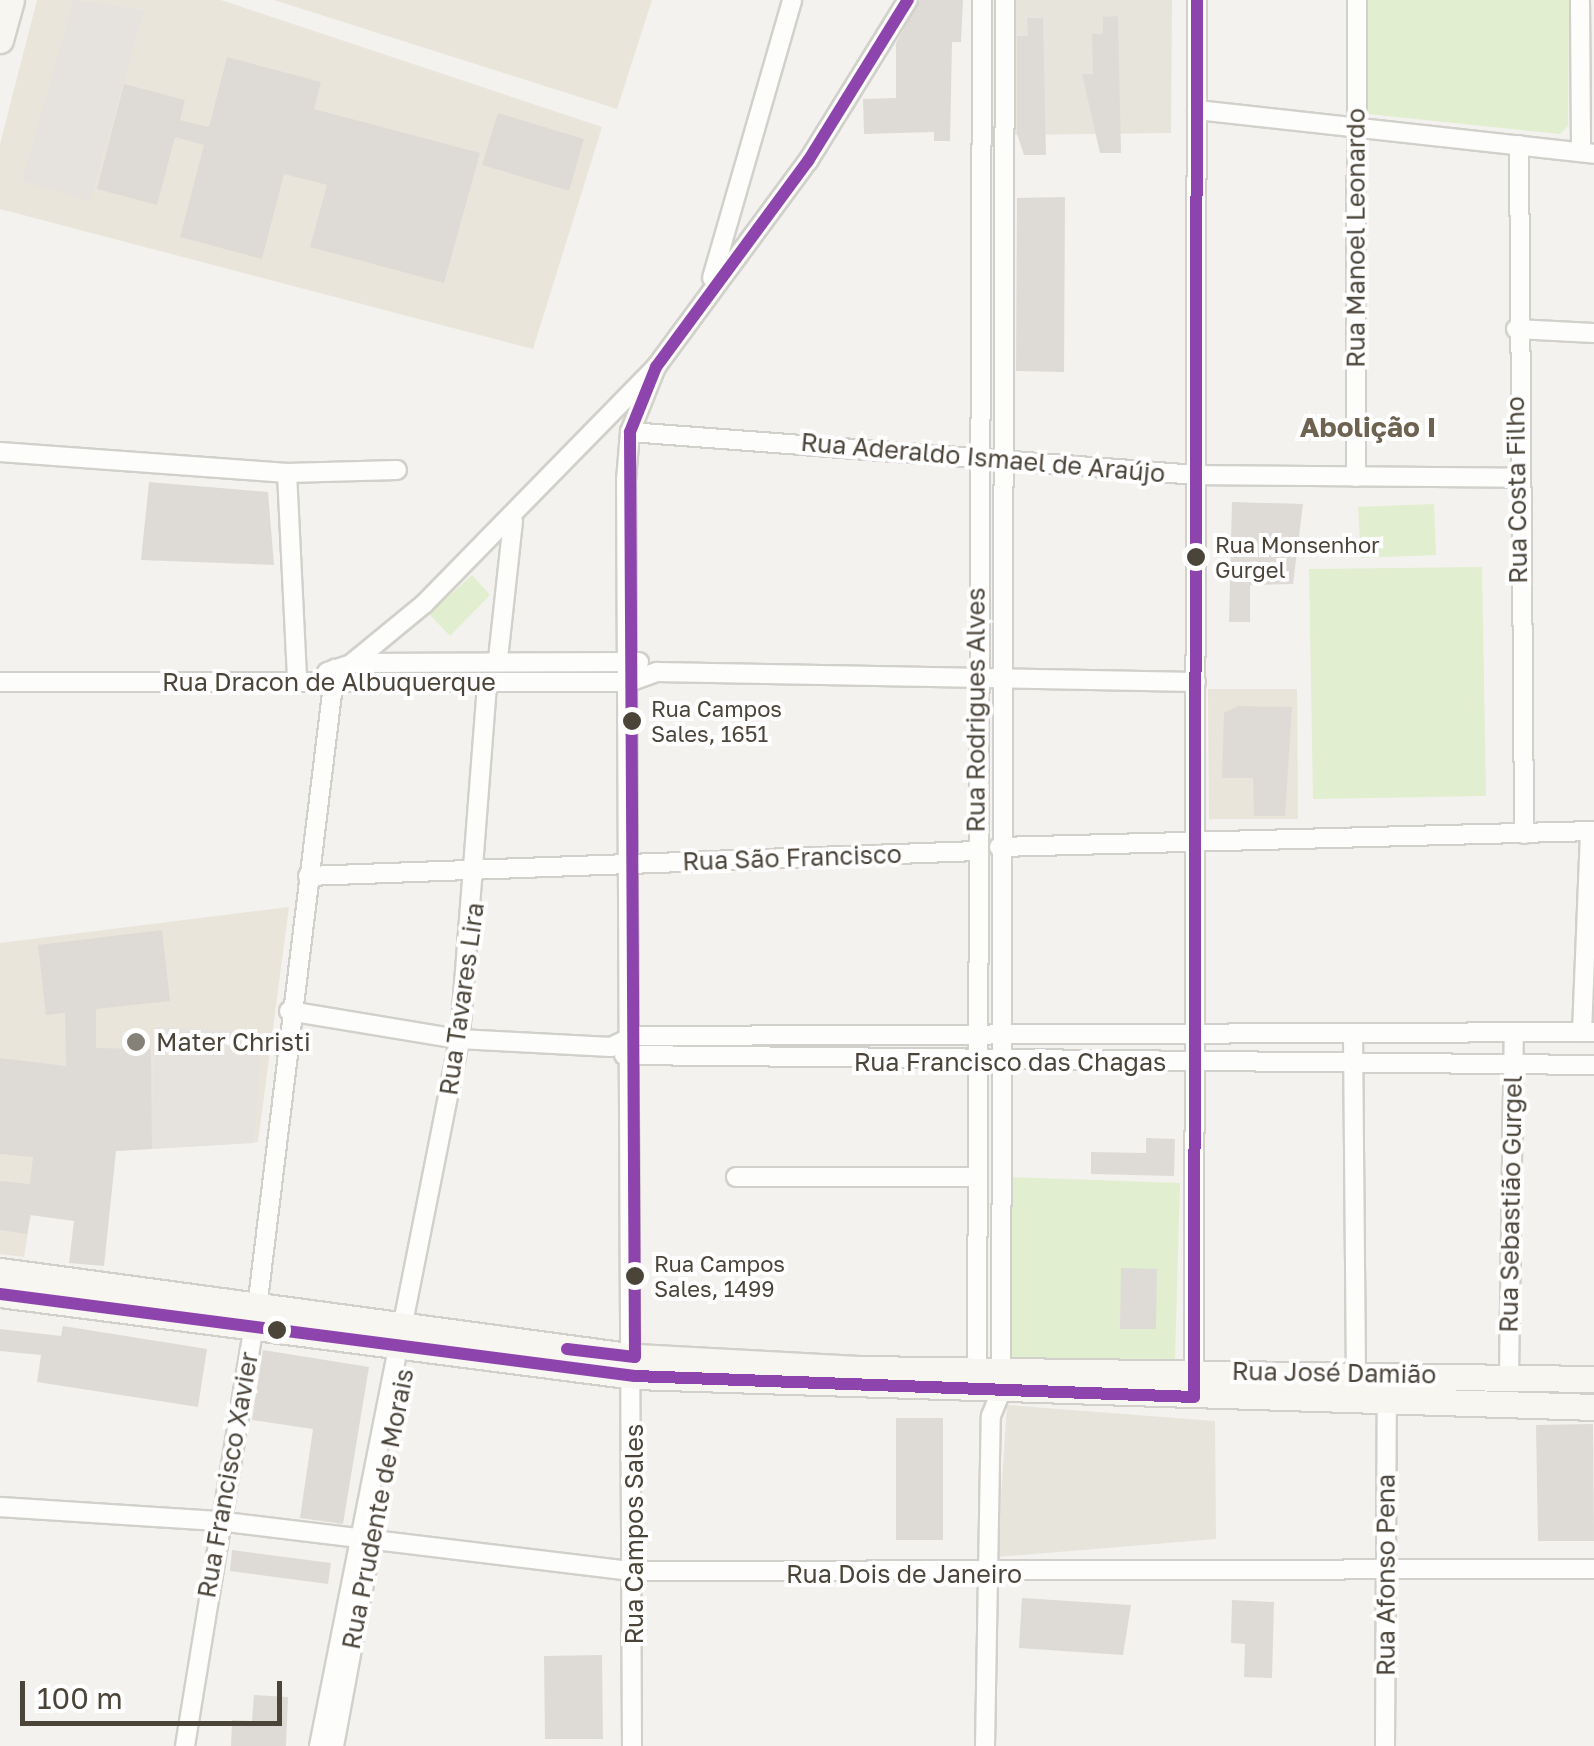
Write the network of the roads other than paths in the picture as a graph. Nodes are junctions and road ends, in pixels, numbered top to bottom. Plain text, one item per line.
1 (12, 0) edge
2 (792, 0) edge
3 (908, 0) edge
4 (982, 0) edge
5 (1005, 0) edge
6 (1197, 0) edge
7 (1357, 0) edge
8 (1580, 0) edge
9 (0, 40) edge
10 (1197, 110) junction
11 (1356, 127) junction
12 (1519, 145) junction
13 (1588, 153) edge
14 (710, 287) junction
15 (1516, 329) junction
16 (1594, 333) edge
17 (656, 367) junction
18 (630, 432) junction
19 (0, 452) edge
20 (976, 455) junction
21 (999, 457) junction
22 (397, 470) dead end
23 (287, 473) junction
24 (1197, 476) junction
25 (1356, 477) junction
26 (1516, 478) junction
27 (513, 521) junction
28 (629, 656) junction
29 (498, 659) junction
30 (341, 671) junction
31 (657, 672) junction
32 (976, 676) junction
33 (999, 677) junction
34 (302, 681) junction
35 (0, 682) edge
36 (487, 682) junction
37 (629, 682) junction
38 (1196, 682) junction
39 (1592, 831) edge
40 (1524, 834) junction
41 (1200, 844) junction
42 (999, 847) junction
43 (976, 851) junction
44 (631, 864) junction
45 (479, 869) junction
46 (308, 876) junction
47 (289, 1011) junction
48 (1588, 1032) edge
49 (1514, 1033) junction
50 (1353, 1034) junction
51 (976, 1035) junction
52 (999, 1035) junction
53 (634, 1036) junction
54 (1194, 1036) junction
55 (460, 1039) junction
56 (611, 1046) junction
57 (976, 1060) junction
58 (999, 1060) junction
59 (634, 1062) junction
60 (1195, 1063) junction
61 (1352, 1064) junction
62 (1514, 1064) junction
63 (1594, 1064) edge
64 (736, 1177) dead end
65 (975, 1178) junction
66 (0, 1271) edge
67 (0, 1294) edge
68 (255, 1319) junction
69 (404, 1335) junction
70 (635, 1366) junction
71 (1356, 1374) junction
72 (1508, 1376) junction
73 (1584, 1379) edge
74 (989, 1380) junction
75 (1194, 1384) junction
76 (1388, 1404) junction
77 (1584, 1406) edge
78 (0, 1507) edge
79 (217, 1522) junction
80 (366, 1543) junction
81 (1594, 1569) edge
82 (1385, 1570) junction
83 (633, 1571) junction
84 (984, 1574) junction
85 (185, 1746) edge
86 (319, 1746) edge
87 (334, 1746) edge
88 (632, 1746) edge
89 (985, 1746) edge
90 (1385, 1746) edge

1 - 9 street
2 - 14 street
3 - 14 street
4 - 20 street, Rua Rodrigues Alves
5 - 21 street, Rua Rodrigues Alves
6 - 10 street
7 - 11 street, Rua Manoel Leonardo
8 - 13 street
10 - 11 street
10 - 24 street
11 - 12 street
11 - 25 street, Rua Manoel Leonardo
12 - 13 street
12 - 15 street, Rua Costa Filho
14 - 17 street
15 - 16 street
15 - 26 street, Rua Costa Filho
17 - 18 street, Rua Campos Sales
17 - 27 street
18 - 20 street, Rua Aderaldo Ismael de Araújo
18 - 28 street, Rua Campos Sales
19 - 23 street
20 - 21 street, Rua Aderaldo Ismael de Araújo
20 - 32 street, Rua Rodrigues Alves
21 - 24 street, Rua Aderaldo Ismael de Araújo
21 - 33 street, Rua Rodrigues Alves
22 - 23 street
23 - 34 street
24 - 25 street, Rua Aderaldo Ismael de Araújo
24 - 38 street
25 - 26 street, Rua Aderaldo Ismael de Araújo
26 - 40 street, Rua Costa Filho
27 - 29 street
27 - 30 street
28 - 29 street, Rua Dracon de Albuquerque
28 - 31 street, Rua Dracon de Albuquerque
28 - 37 street, Rua Campos Sales
29 - 30 street, Rua Dracon de Albuquerque
30 - 34 street
30 - 36 street, Rua Dracon de Albuquerque
30 - 46 street, Rua Francisco Xavier
31 - 32 street, Rua Dracon de Albuquerque
31 - 37 street, Rua Dracon de Albuquerque
32 - 33 street, Rua Dracon de Albuquerque
32 - 43 street, Rua Rodrigues Alves
33 - 38 street, Rua Dracon de Albuquerque
33 - 42 street, Rua Rodrigues Alves
34 - 35 street, Rua Dracon de Albuquerque
36 - 37 street, Rua Dracon de Albuquerque
36 - 45 street, Rua Tavares Lira
37 - 44 street, Rua Campos Sales
38 - 41 street
39 - 40 street
39 - 48 street
40 - 41 street
41 - 42 street
41 - 54 street
42 - 52 street, Rua Rodrigues Alves
43 - 44 street, Rua São Francisco
43 - 51 street, Rua Rodrigues Alves
44 - 45 street, Rua São Francisco
44 - 53 street, Rua Campos Sales
45 - 46 street, Rua São Francisco
45 - 55 street, Rua Tavares Lira
46 - 47 street, Rua Francisco Xavier
47 - 55 street, Rua Francisco das Chagas
47 - 68 street, Rua Francisco Xavier
48 - 49 street, Rua Francisco das Chagas
49 - 50 street, Rua Francisco das Chagas
49 - 62 street, Rua Sebastião Gurgel
50 - 54 street, Rua Francisco das Chagas
50 - 61 street
51 - 52 street, Rua Francisco das Chagas
51 - 53 street, Rua Francisco das Chagas
51 - 57 street, Rua Rodrigues Alves
52 - 54 street, Rua Francisco das Chagas
52 - 58 street, Rua Rodrigues Alves
53 - 56 street, Rua Francisco das Chagas
53 - 59 street, Rua Campos Sales
54 - 60 street
55 - 56 street, Rua Francisco das Chagas
55 - 69 street, Rua Tavares Lira
56 - 59 street
57 - 58 street, Rua Francisco das Chagas
57 - 59 street, Rua Francisco das Chagas
57 - 65 street, Rua Rodrigues Alves
58 - 60 street, Rua Francisco das Chagas
58 - 74 street, Rua Rodrigues Alves
59 - 70 street, Rua Campos Sales
60 - 61 street, Rua Francisco das Chagas
60 - 75 street
61 - 62 street, Rua Francisco das Chagas
61 - 71 street
62 - 63 street, Rua Francisco das Chagas
62 - 72 street, Rua Sebastião Gurgel
64 - 65 street
65 - 74 street, Rua Rodrigues Alves
66 - 68 street, Rua José Damião
67 - 68 street, Rua José Damião
68 - 69 street, Rua José Damião
68 - 79 street, Rua Francisco Xavier
69 - 70 street, Rua José Damião
69 - 80 street, Rua Prudente de Morais
70 - 74 street, Rua José Damião
70 - 83 street, Rua Campos Sales
71 - 72 street, Rua José Damião
71 - 75 street, Rua José Damião
72 - 73 street, Rua José Damião
73 - 77 street
74 - 75 street, Rua José Damião
74 - 84 street, Rua Rodrigues Alves
75 - 76 street, Rua José Damião
76 - 77 street, Rua José Damião
76 - 82 street, Rua Afonso Pena
78 - 79 street, Rua Dois de Janeiro
79 - 80 street, Rua Dois de Janeiro
79 - 85 street, Rua Francisco Xavier
80 - 83 street, Rua Dois de Janeiro
80 - 86 street, Rua Prudente de Morais
80 - 87 street, Rua Prudente de Morais
81 - 82 street, Rua Dois de Janeiro
82 - 84 street, Rua Dois de Janeiro
82 - 90 street, Rua Afonso Pena
83 - 84 street, Rua Dois de Janeiro
83 - 88 street, Rua Campos Sales
84 - 89 street, Rua Rodrigues Alves

